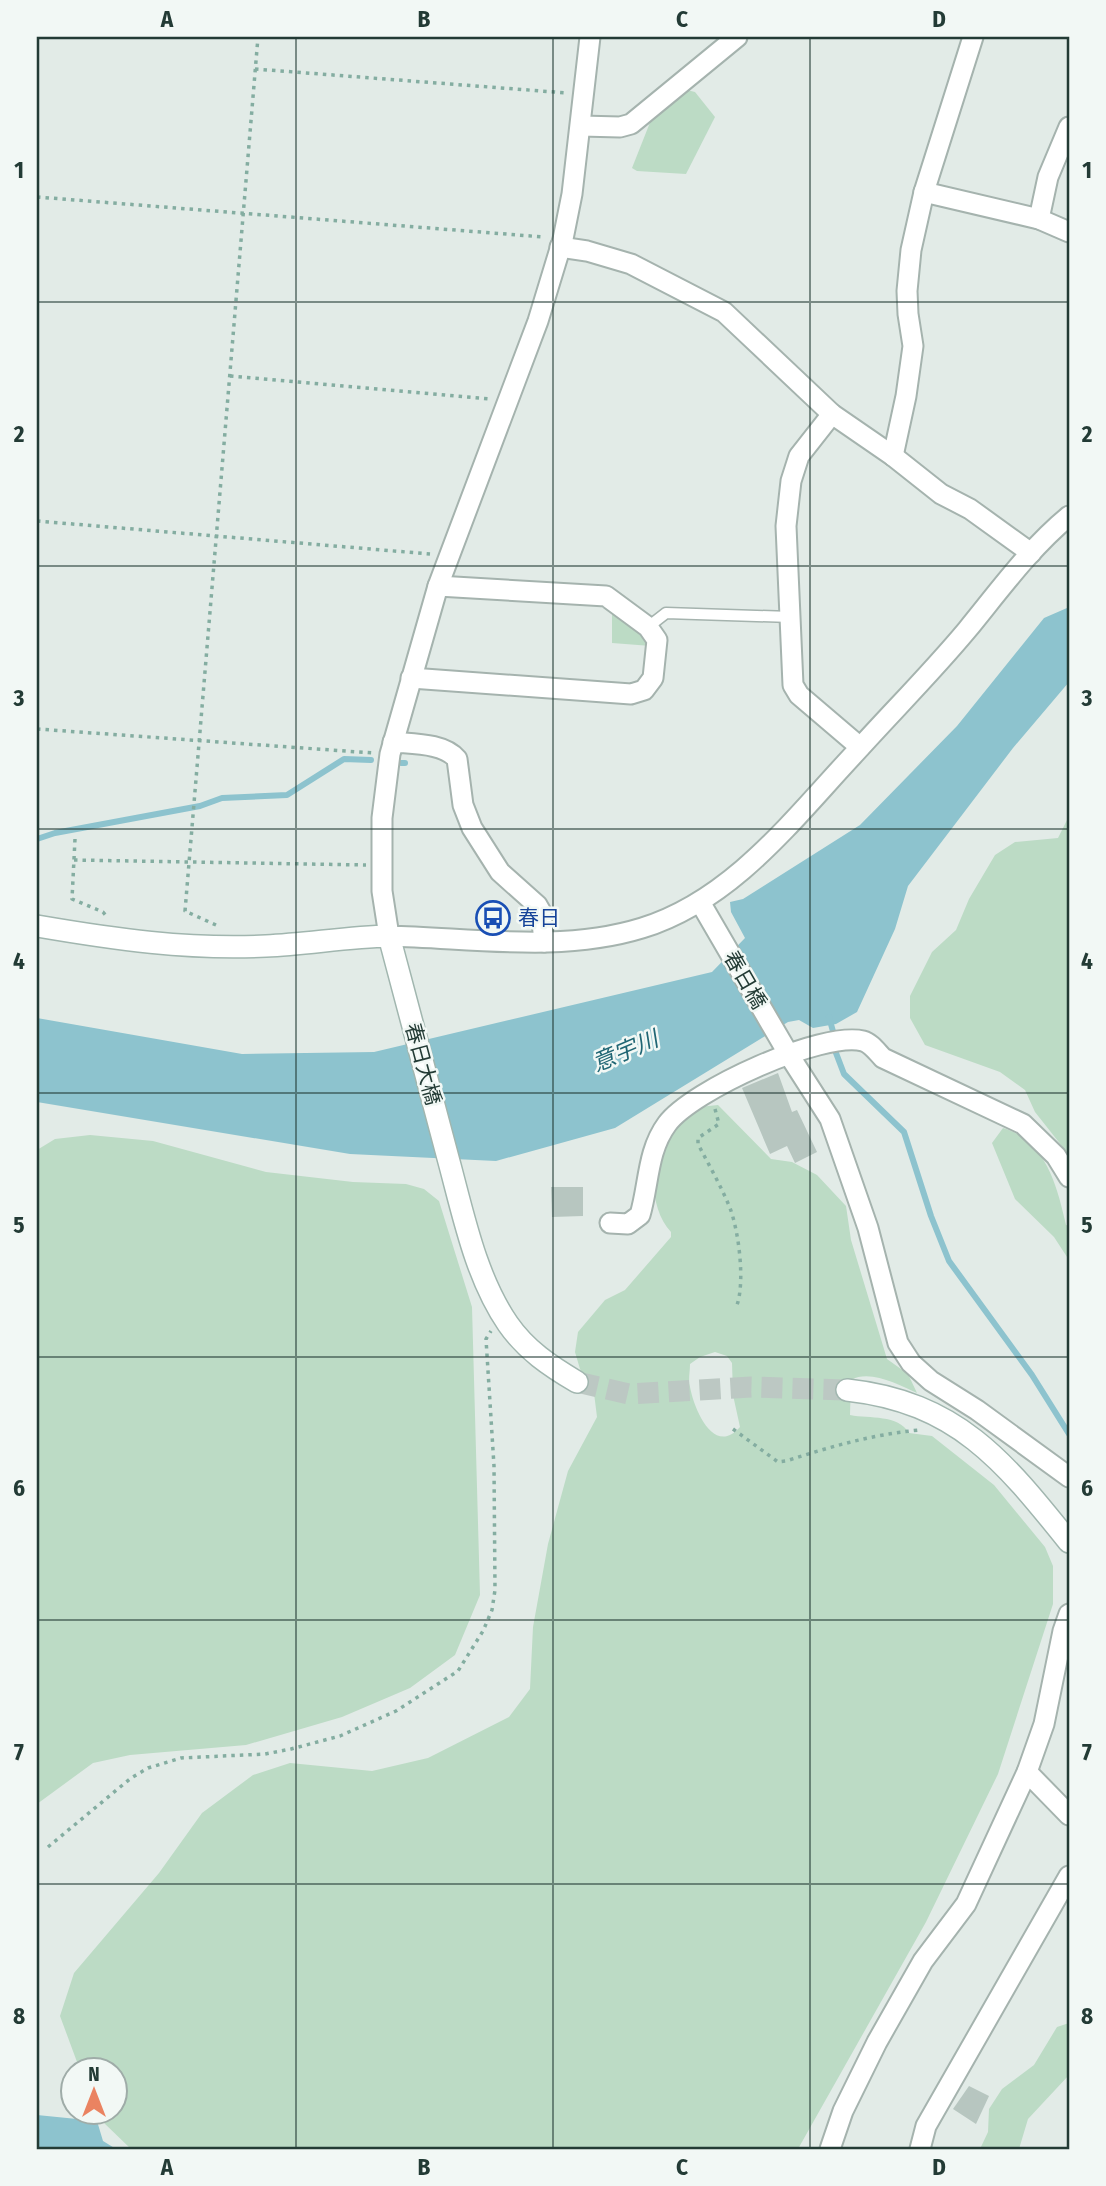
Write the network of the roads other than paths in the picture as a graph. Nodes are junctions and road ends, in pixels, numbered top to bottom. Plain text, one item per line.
1 (590, 37) edge
2 (737, 37) edge
3 (973, 37) edge
4 (581, 126) junction
5 (1069, 127) edge
6 (924, 191) junction
7 (1039, 219) junction
8 (1069, 232) edge
9 (562, 243) junction
10 (832, 414) junction
11 (893, 456) junction
12 (1069, 516) edge
13 (1031, 553) junction
14 (439, 586) junction
15 (791, 617) junction
16 (648, 627) junction
17 (411, 678) junction
18 (860, 747) junction
19 (392, 748) junction
20 (703, 908) junction
21 (37, 926) edge
22 (391, 942) junction
23 (544, 942) junction
24 (786, 1051) junction
25 (1069, 1177) edge
26 (610, 1223) dead end
27 (577, 1381) tunnel mouth
28 (847, 1390) tunnel mouth
29 (1069, 1477) edge
30 (1069, 1542) edge
31 (1068, 1621) edge
32 (1027, 1772) junction
33 (1069, 1815) edge
34 (1069, 1876) edge
35 (830, 2149) edge
36 (920, 2149) edge

1 - 4 street
2 - 4 street
3 - 6 street
4 - 9 street
5 - 7 street
6 - 7 street
6 - 11 street
7 - 8 street
9 - 10 street
9 - 14 street
10 - 11 street
10 - 15 street
11 - 13 street
12 - 13 street
13 - 18 street
14 - 16 street
14 - 17 street
15 - 16 lane
15 - 18 street
16 - 17 street
17 - 19 street
18 - 20 street
19 - 22 street
19 - 23 street
20 - 23 street
20 - 24 street, 春日橋
21 - 22 street
22 - 23 street
22 - 27 street, 春日大橋
24 - 25 street
24 - 26 street
24 - 29 street, 春日橋
28 - 30 street
31 - 32 street
32 - 33 street
32 - 35 street
34 - 36 street

